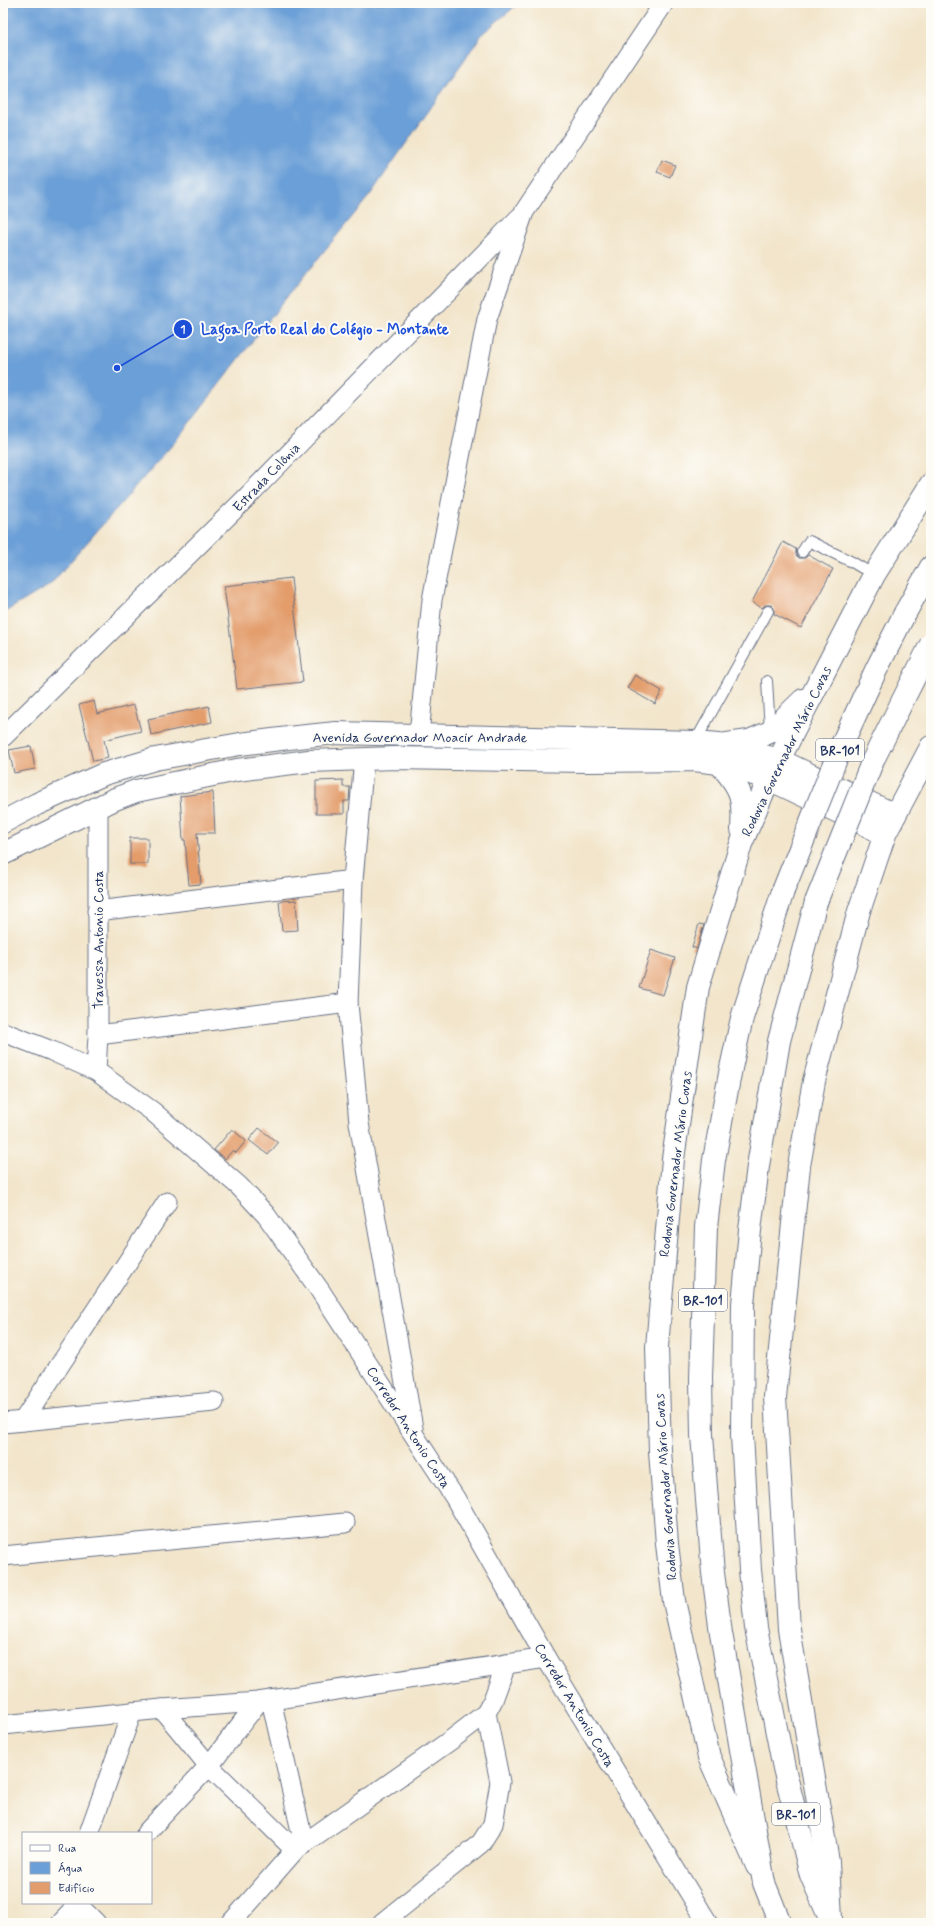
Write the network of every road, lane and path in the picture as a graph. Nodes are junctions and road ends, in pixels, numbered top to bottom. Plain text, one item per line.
1 (664, 3) edge
2 (524, 212) junction
3 (931, 484) edge
4 (802, 552) dead end
5 (931, 566) edge
6 (874, 575) junction
7 (768, 611) dead end
8 (931, 644) edge
9 (767, 681) dead end
10 (814, 692) junction
11 (770, 732) junction
12 (419, 735) junction
13 (3, 737) edge
14 (931, 747) edge
15 (695, 751) junction
16 (719, 754) junction
17 (364, 760) junction
18 (779, 760) junction
19 (104, 774) junction
20 (769, 779) junction
21 (107, 803) junction
22 (895, 815) junction
23 (4, 818) edge
24 (885, 834) junction
25 (741, 844) junction
26 (3, 854) edge
27 (353, 880) junction
28 (97, 911) junction
29 (348, 1003) junction
30 (3, 1032) edge
31 (98, 1035) junction
32 (96, 1071) junction
33 (167, 1202) dead end
34 (214, 1402) dead end
35 (23, 1421) junction
36 (3, 1423) edge
37 (415, 1437) junction
38 (345, 1523) dead end
39 (3, 1556) edge
40 (546, 1658) junction
41 (506, 1664) junction
42 (264, 1701) junction
43 (162, 1709) junction
44 (132, 1712) junction
45 (486, 1713) junction
46 (3, 1725) edge
47 (209, 1766) junction
48 (89, 1832) edge
49 (147, 1832) edge
50 (300, 1847) junction
51 (764, 1883) junction
52 (74, 1904) edge
53 (831, 1922) edge
54 (56, 1923) edge
55 (61, 1923) edge
56 (96, 1923) edge
57 (231, 1923) edge
58 (382, 1923) edge
59 (708, 1923) edge
60 (780, 1923) edge

1 - 2 street
2 - 12 street
2 - 13 street, Estrada Colônia
3 - 6 main road, Rodovia Governador Mário Covas / BR-101
4 - 6 lane
5 - 51 main road, Rodovia Governador Mário Covas / BR-101, bridge
6 - 10 main road, Rodovia Governador Mário Covas / BR-101
7 - 15 lane
8 - 53 main road, BR-101, bridge
9 - 11 lane
10 - 11 main road
10 - 18 main road, Rodovia Governador Mário Covas / BR-101
11 - 16 main road
12 - 15 main road, Avenida Governador Moacir Andrade
12 - 19 main road, Avenida Governador Moacir Andrade
14 - 22 main road
15 - 16 main road, Avenida Governador Moacir Andrade
15 - 17 main road, Avenida Governador Moacir Andrade
16 - 18 main road, Avenida Governador Moacir Andrade
16 - 20 main road, Avenida Governador Moacir Andrade
16 - 25 main road
17 - 21 main road, Avenida Governador Moacir Andrade
17 - 27 street
18 - 20 main road, Rodovia Governador Mário Covas / BR-101
18 - 22 main road, Avenida Governador Moacir Andrade
19 - 21 main road
19 - 23 main road, Avenida Governador Moacir Andrade
20 - 24 main road, Avenida Governador Moacir Andrade
20 - 25 main road, Rodovia Governador Mário Covas / BR-101
21 - 26 main road, Avenida Governador Moacir Andrade
21 - 28 street, Travessa Antonio Costa
22 - 24 main road
24 - 53 main road
25 - 51 main road, Rodovia Governador Mário Covas / BR-101
27 - 28 street
27 - 29 street
28 - 31 street, Travessa Antonio Costa
29 - 31 street
29 - 37 street
30 - 32 street, Corredor Antonio Costa
31 - 32 street, Travessa Antonio Costa
32 - 37 street, Corredor Antonio Costa
33 - 35 street
34 - 35 street
35 - 36 street
37 - 40 street, Corredor Antonio Costa
38 - 39 street
40 - 41 street
40 - 59 street, Corredor Antonio Costa
41 - 42 street
41 - 45 street
42 - 43 street
42 - 47 street
42 - 50 street
43 - 44 street
43 - 47 street
44 - 46 street
44 - 48 street
45 - 50 street
45 - 58 street
47 - 49 street
47 - 50 street
50 - 57 street
51 - 60 main road, Rodovia Governador Mário Covas / BR-101
52 - 54 street
52 - 55 street
52 - 56 street

